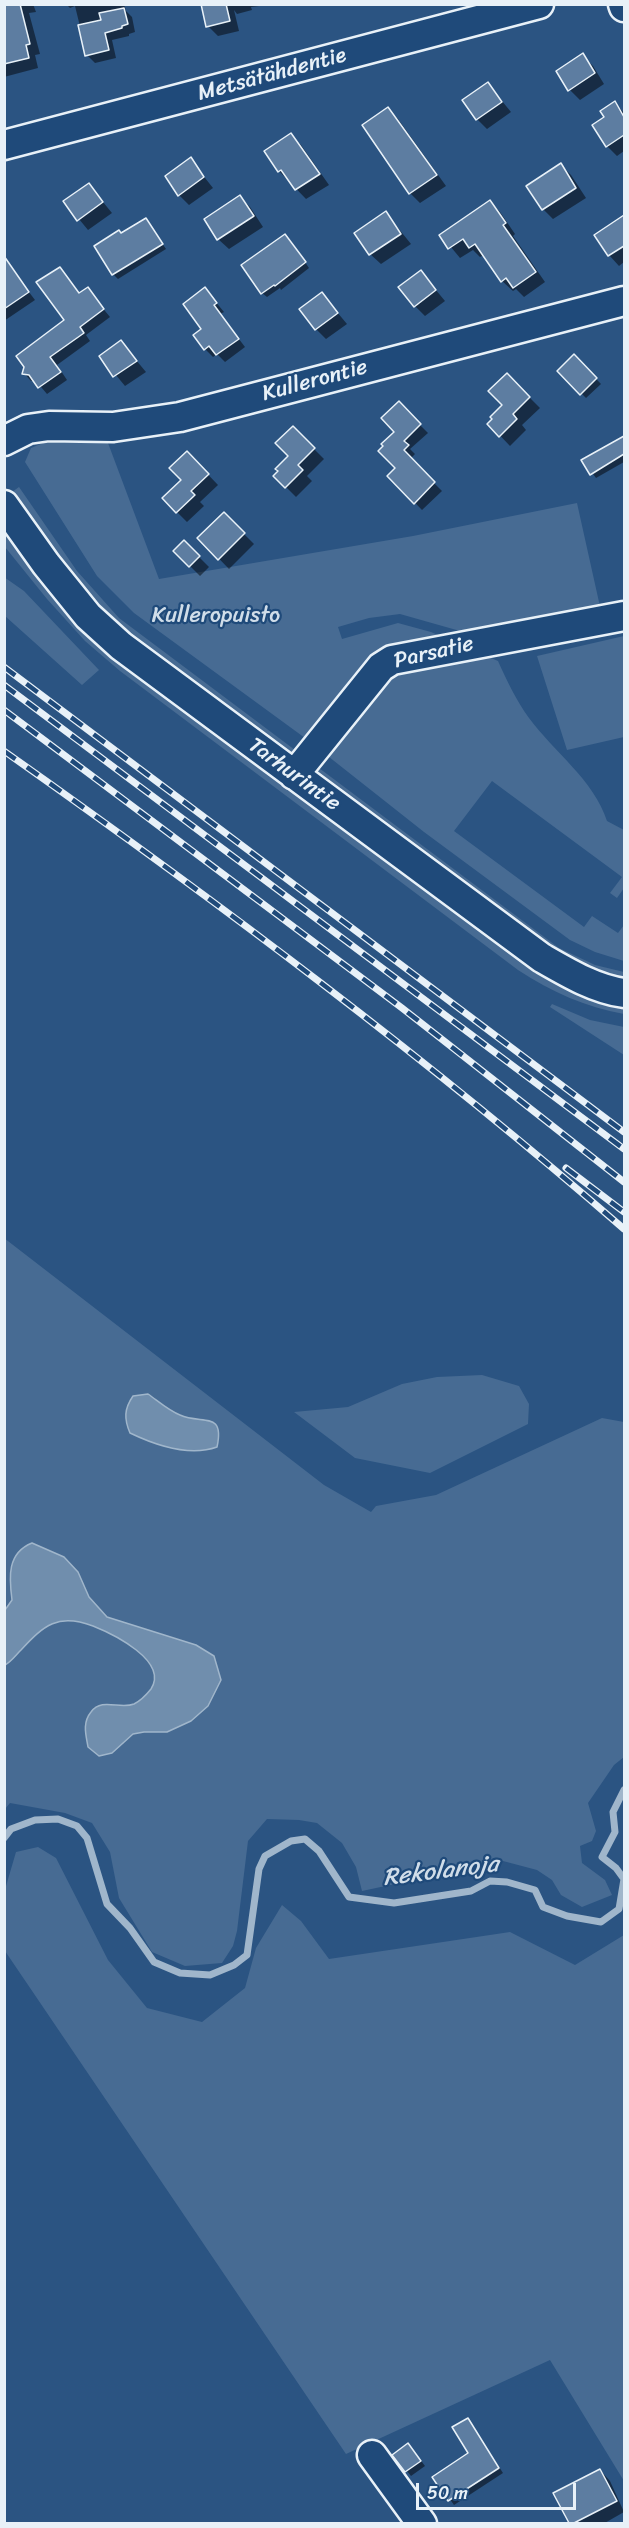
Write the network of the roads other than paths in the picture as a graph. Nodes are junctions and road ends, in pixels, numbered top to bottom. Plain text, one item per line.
1 (539, 4) edge
2 (4, 145) edge
3 (624, 301) edge
4 (4, 441) edge
5 (4, 505) edge
6 (624, 616) edge
7 (294, 775) junction
8 (624, 993) edge
9 (372, 2455) dead end
10 (422, 2523) edge

1 - 2 street, Metsätähdentie
3 - 4 street, Kullerontie
5 - 7 street, Tarhurintie
6 - 7 street, Parsatie
7 - 8 street, Tarhurintie
9 - 10 street

